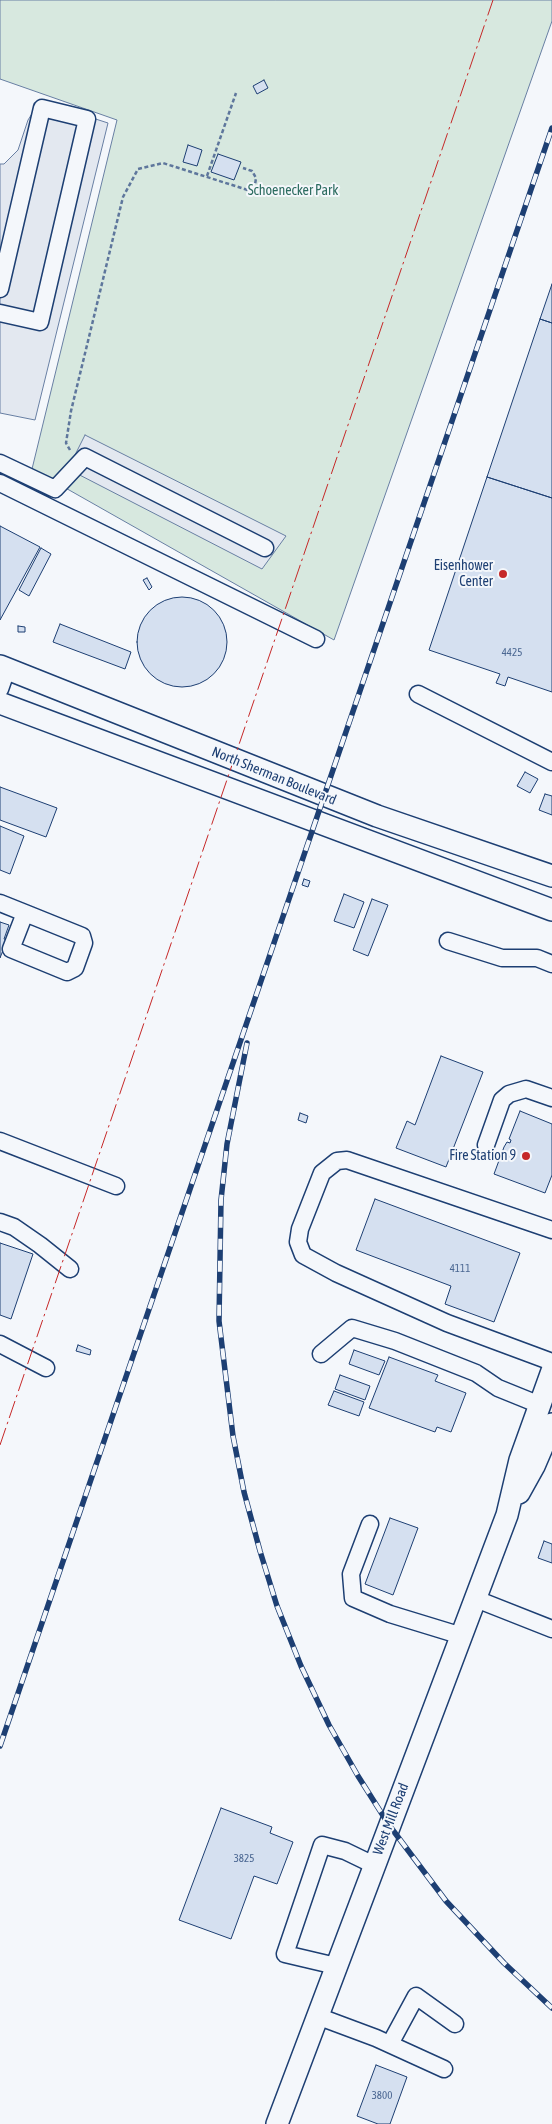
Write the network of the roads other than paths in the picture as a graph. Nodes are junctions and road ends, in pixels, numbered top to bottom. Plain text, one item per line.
1 (0, 289) edge
2 (0, 313) edge
3 (0, 463) edge
4 (0, 483) edge
5 (265, 548) dead end
6 (316, 639) dead end
7 (2, 675) edge
8 (418, 694) dead end
9 (0, 703) edge
10 (552, 762) edge
11 (552, 876) edge
12 (0, 903) edge
13 (552, 910) edge
14 (25, 913) dead end
15 (448, 941) dead end
16 (552, 964) edge
17 (552, 1098) edge
18 (0, 1141) edge
19 (486, 1145) dead end
20 (116, 1186) dead end
21 (0, 1222) edge
22 (552, 1230) edge
23 (70, 1269) dead end
24 (0, 1344) edge
25 (321, 1354) dead end
26 (552, 1362) edge
27 (46, 1368) dead end
28 (552, 1372) edge
29 (540, 1405) junction
30 (552, 1424) edge
31 (507, 1515) junction
32 (370, 1524) dead end
33 (476, 1599) junction
34 (552, 1629) edge
35 (462, 1636) junction
36 (374, 1865) junction
37 (336, 1966) junction
38 (317, 2016) junction
39 (455, 2024) dead end
40 (390, 2044) junction
41 (444, 2069) dead end
42 (277, 2124) edge

1 - 2 street
3 - 5 street
4 - 6 street
7 - 11 main road, North Sherman Boulevard
8 - 10 street
9 - 13 main road, North Sherman Boulevard
12 - 14 street
15 - 16 street
17 - 19 street
18 - 20 street
21 - 23 street
22 - 26 street
24 - 27 street
25 - 29 street
28 - 29 main road, West Mill Road
29 - 31 main road, West Mill Road
30 - 31 main road, West Mill Road
31 - 33 main road, West Mill Road
32 - 35 street
33 - 34 street
33 - 35 main road, West Mill Road
35 - 36 main road, West Mill Road
36 - 37 main road, West Mill Road
36 - 37 street
37 - 38 main road, West Mill Road
38 - 40 street
38 - 42 main road, West Mill Road
39 - 40 street
40 - 41 street

